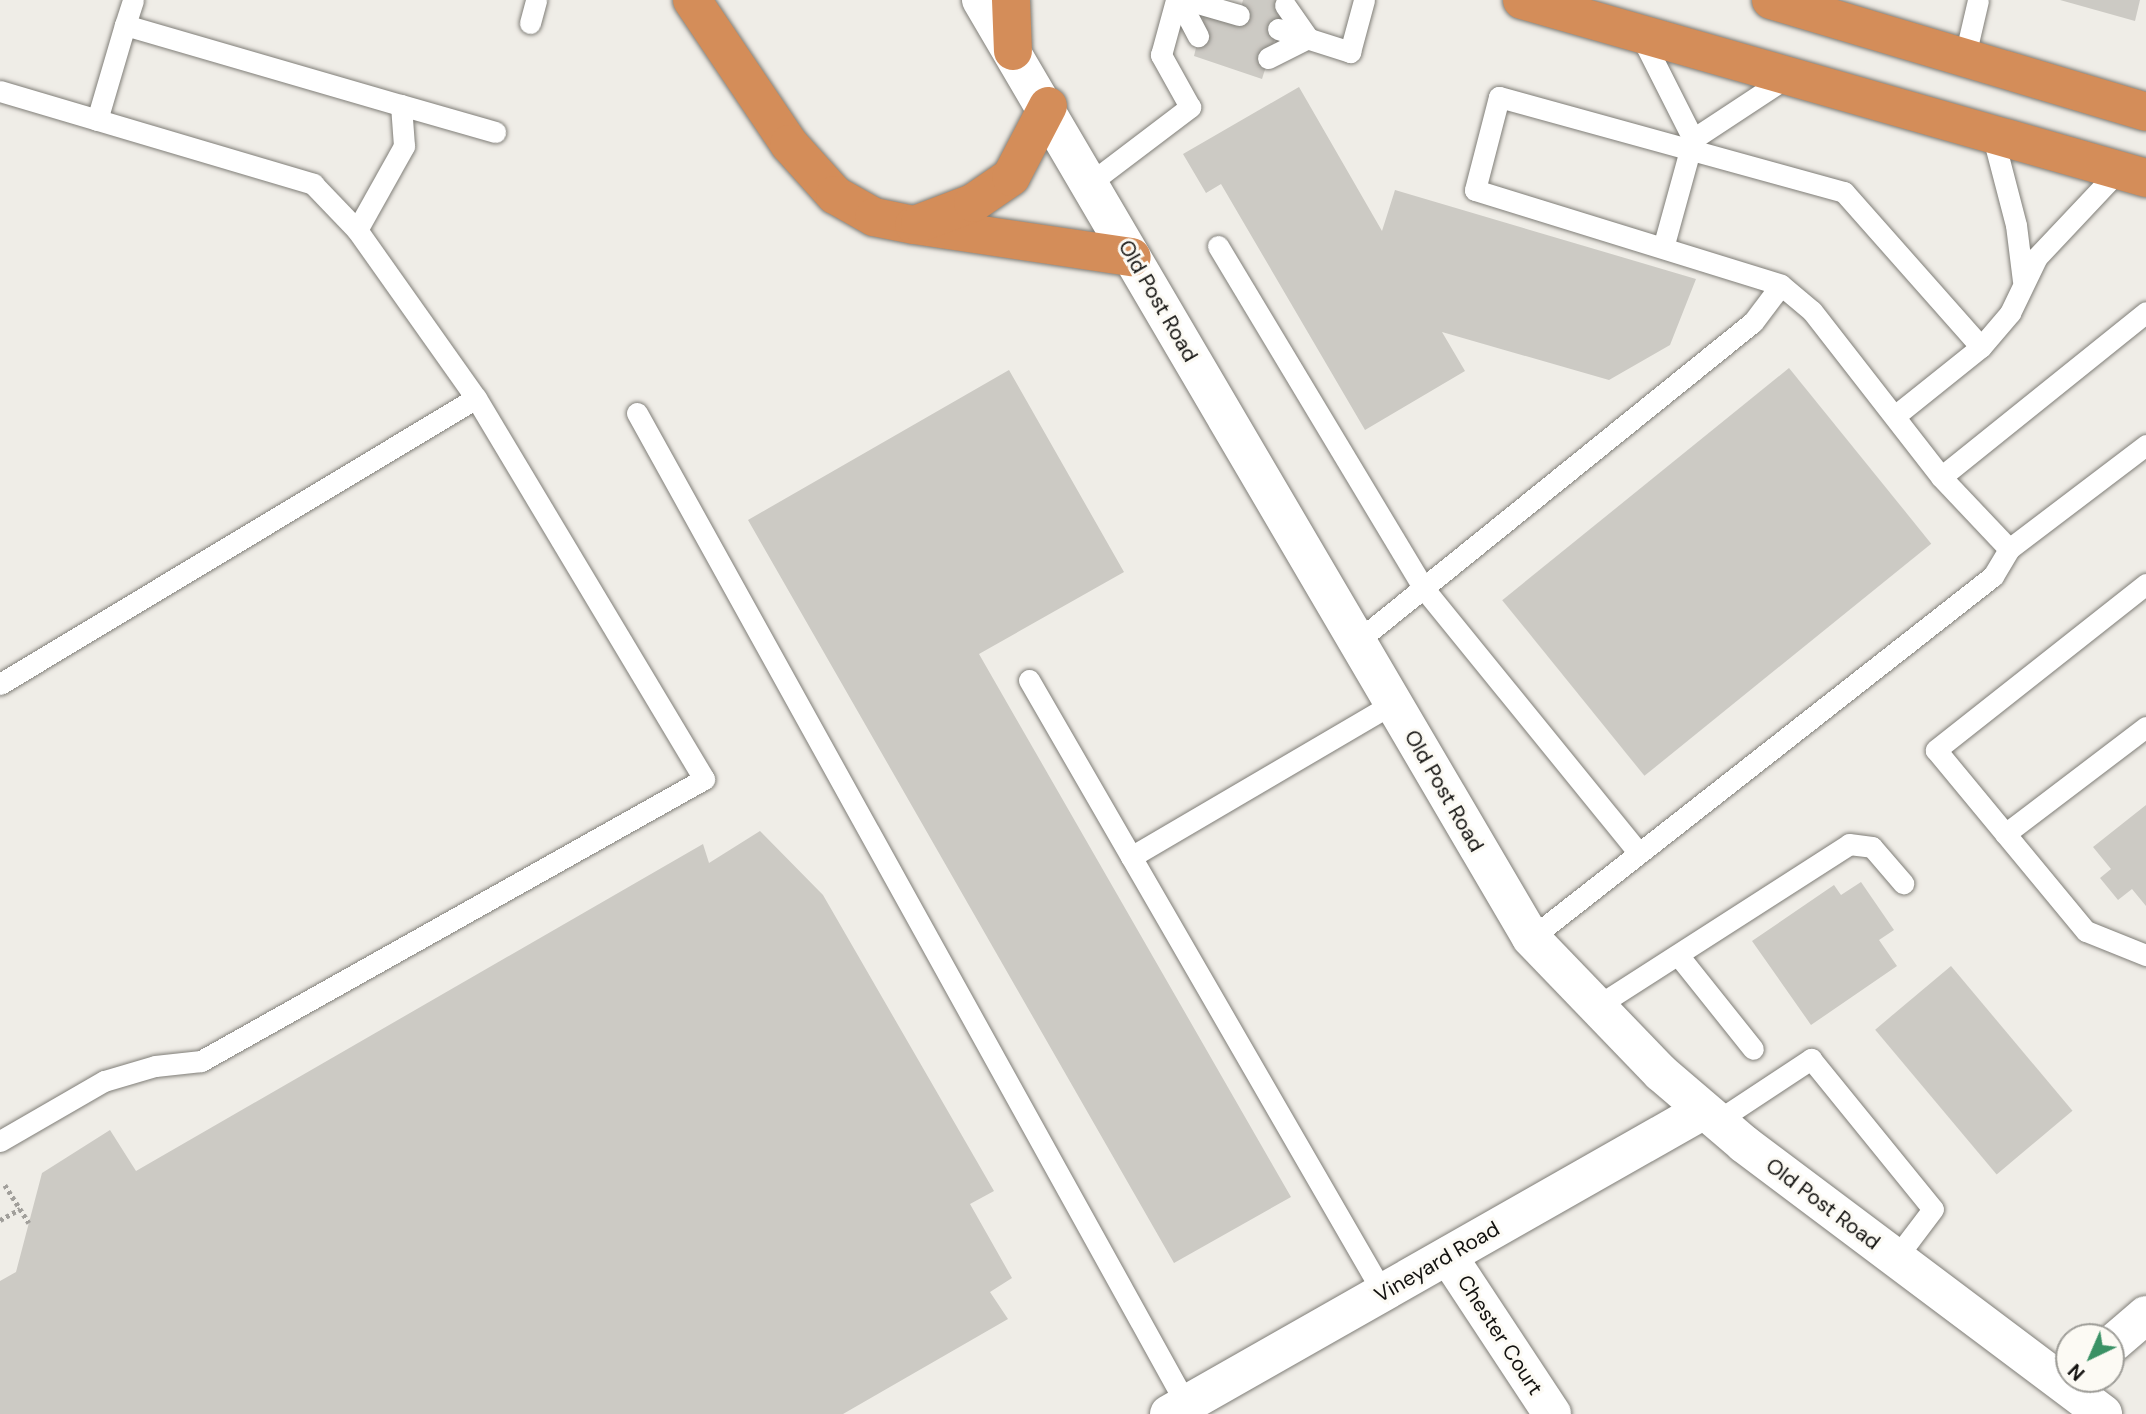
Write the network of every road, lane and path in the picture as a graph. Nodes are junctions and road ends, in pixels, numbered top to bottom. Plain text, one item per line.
1 (134, 0) edge
2 (536, 0) edge
3 (692, 0) edge
4 (981, 0) edge
5 (1011, 0) edge
6 (1177, 0) edge
7 (1187, 0) edge
8 (1364, 0) edge
9 (1522, 0) edge
10 (1771, 0) edge
11 (1978, 0) edge
12 (1285, 5) dead end
13 (1239, 15) dead end
14 (530, 23) dead end
15 (125, 25) junction
16 (1278, 29) dead end
17 (1639, 32) junction
18 (1198, 36) dead end
19 (1308, 38) junction
20 (1013, 51) junction
21 (1965, 56) junction
22 (1268, 58) dead end
23 (1790, 75) junction
24 (0, 91) edge
25 (401, 105) junction
26 (1048, 106) junction
27 (2146, 112) edge
28 (97, 120) junction
29 (495, 132) dead end
30 (1992, 134) junction
31 (1691, 146) junction
32 (2132, 174) edge
33 (1090, 183) junction
34 (914, 225) junction
35 (357, 230) junction
36 (1664, 244) junction
37 (1218, 246) dead end
38 (1132, 257) junction
39 (2023, 281) junction
40 (1781, 285) junction
41 (2146, 312) edge
42 (1981, 347) junction
43 (476, 398) junction
44 (637, 413) dead end
45 (1896, 415) junction
46 (2146, 445) edge
47 (1941, 477) junction
48 (2009, 549) junction
49 (2146, 584) edge
50 (1425, 590) junction
51 (1355, 642) junction
52 (1029, 680) dead end
53 (0, 684) edge
54 (1393, 704) junction
55 (2146, 727) edge
56 (2005, 834) junction
57 (1639, 853) junction
58 (1131, 857) junction
59 (1903, 883) dead end
60 (1531, 938) junction
61 (1678, 955) junction
62 (2146, 955) edge
63 (1594, 1008) junction
64 (1753, 1049) dead end
65 (1711, 1115) junction
66 (0, 1141) edge
67 (5, 1185) dead end
68 (20, 1209) junction
69 (0, 1220) edge
70 (29, 1223) dead end
71 (1448, 1256) junction
72 (1896, 1258) junction
73 (1383, 1293) junction
74 (2146, 1315) edge
75 (2125, 1333) edge
76 (2055, 1373) edge
77 (2080, 1393) edge
78 (1177, 1409) edge
79 (1552, 1414) edge
80 (2103, 1414) edge

1 - 15 lane
2 - 14 lane
3 - 34 highway
4 - 20 street, Old Post Road
5 - 20 highway
6 - 18 lane
6 - 33 lane
7 - 13 lane
8 - 19 lane
9 - 17 highway
10 - 21 highway
11 - 21 lane
12 - 19 lane
15 - 25 lane
15 - 28 lane
16 - 19 lane
17 - 23 highway
17 - 31 lane
19 - 22 lane
20 - 26 street, Old Post Road
21 - 27 highway
23 - 30 highway
23 - 31 lane
24 - 28 lane
25 - 29 lane
25 - 35 lane
26 - 33 street, Old Post Road
26 - 34 highway
28 - 35 lane
30 - 32 highway
30 - 39 lane
31 - 36 lane
31 - 36 lane
31 - 42 lane
32 - 39 lane
33 - 38 street, Old Post Road
34 - 38 highway
35 - 43 lane
36 - 40 lane
37 - 50 lane
38 - 51 street, Old Post Road
39 - 42 lane
40 - 45 lane
40 - 50 lane
41 - 47 lane
42 - 45 lane
43 - 53 lane
43 - 66 lane
44 - 78 lane
45 - 47 lane
46 - 48 lane
47 - 48 lane
48 - 57 lane
49 - 56 lane
50 - 51 lane
50 - 57 lane
51 - 54 street, Old Post Road
52 - 58 lane
54 - 58 lane
54 - 60 street, Old Post Road
55 - 56 lane
56 - 62 lane
57 - 60 lane
58 - 73 lane
59 - 61 lane
60 - 63 street, Old Post Road
61 - 63 lane
61 - 64 lane
63 - 65 street, Old Post Road
65 - 71 street, Vineyard Road
65 - 72 street, Old Post Road
65 - 72 lane
67 - 68 path
68 - 69 path
68 - 70 path
71 - 73 street, Vineyard Road
71 - 79 street, Chester Court
72 - 76 street, Old Post Road
73 - 78 street, Vineyard Road
74 - 75 street
77 - 80 street, Old Post Road

